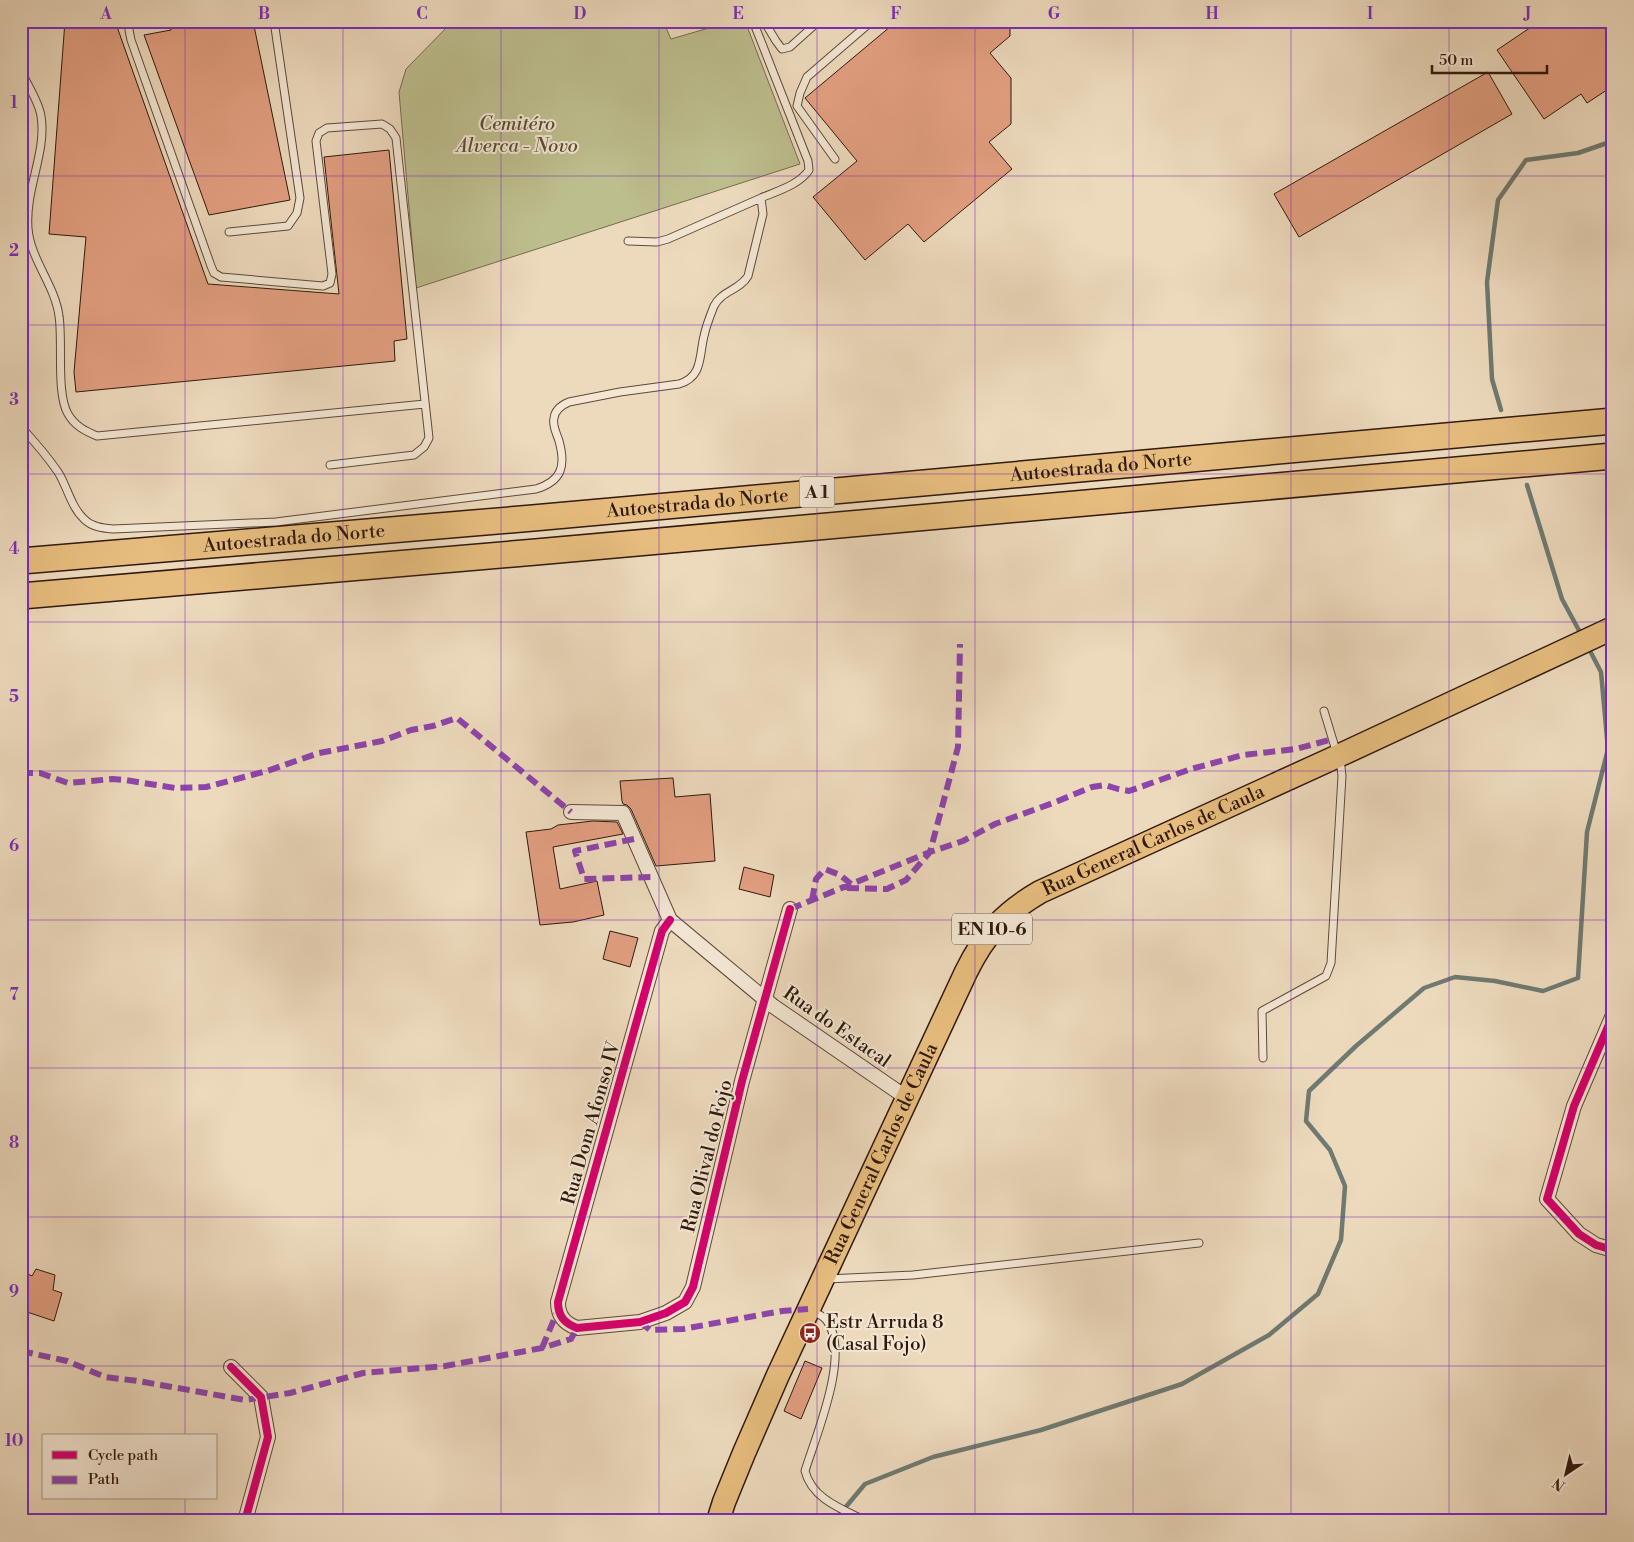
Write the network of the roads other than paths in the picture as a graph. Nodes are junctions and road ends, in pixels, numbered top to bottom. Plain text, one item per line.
1 (129, 21) edge
2 (274, 21) edge
3 (753, 21) edge
4 (764, 21) edge
5 (819, 21) edge
6 (872, 21) edge
7 (21, 71) edge
8 (835, 159) dead end
9 (762, 198) junction
10 (229, 232) dead end
11 (628, 241) dead end
12 (425, 404) junction
13 (1613, 422) edge
14 (21, 427) edge
15 (1613, 456) edge
16 (330, 465) dead end
17 (21, 561) edge
18 (21, 596) edge
19 (1606, 631) edge
20 (1324, 712) dead end
21 (1338, 756) junction
22 (571, 812) dead end
23 (790, 909) dead end
24 (670, 920) junction
25 (765, 999) junction
26 (1613, 1016) edge
27 (1263, 1058) dead end
28 (906, 1098) junction
29 (1199, 1243) dead end
30 (1613, 1250) edge
31 (822, 1280) junction
32 (808, 1310) junction
33 (577, 1328) joint
34 (231, 1367) dead end
35 (245, 1521) edge
36 (718, 1521) edge
37 (866, 1521) edge

1 - 12 lane
2 - 10 lane
3 - 9 lane
4 - 5 lane
6 - 8 lane
7 - 12 lane
9 - 11 lane
9 - 14 lane
12 - 16 lane
13 - 17 highway, Autoestrada do Norte / A 1
15 - 18 highway, Autoestrada do Norte / A 1
19 - 21 main road, Rua General Carlos de Caula / EN 10-6
20 - 21 lane
21 - 27 lane
21 - 28 main road, Rua General Carlos de Caula / EN 10-6
22 - 24 street, Rua do Estacal
23 - 25 street, Rua Olival do Fojo
24 - 25 street, Rua do Estacal
24 - 33 street, Rua Dom Afonso IV
25 - 28 street, Rua do Estacal
25 - 33 street, Rua Olival do Fojo
26 - 30 street
28 - 31 main road, Rua General Carlos de Caula / EN 10-6
29 - 31 lane
31 - 32 main road, Rua General Carlos de Caula / EN 10-6
32 - 36 main road, Rua General Carlos de Caula / EN 10-6
32 - 37 lane
34 - 35 street

